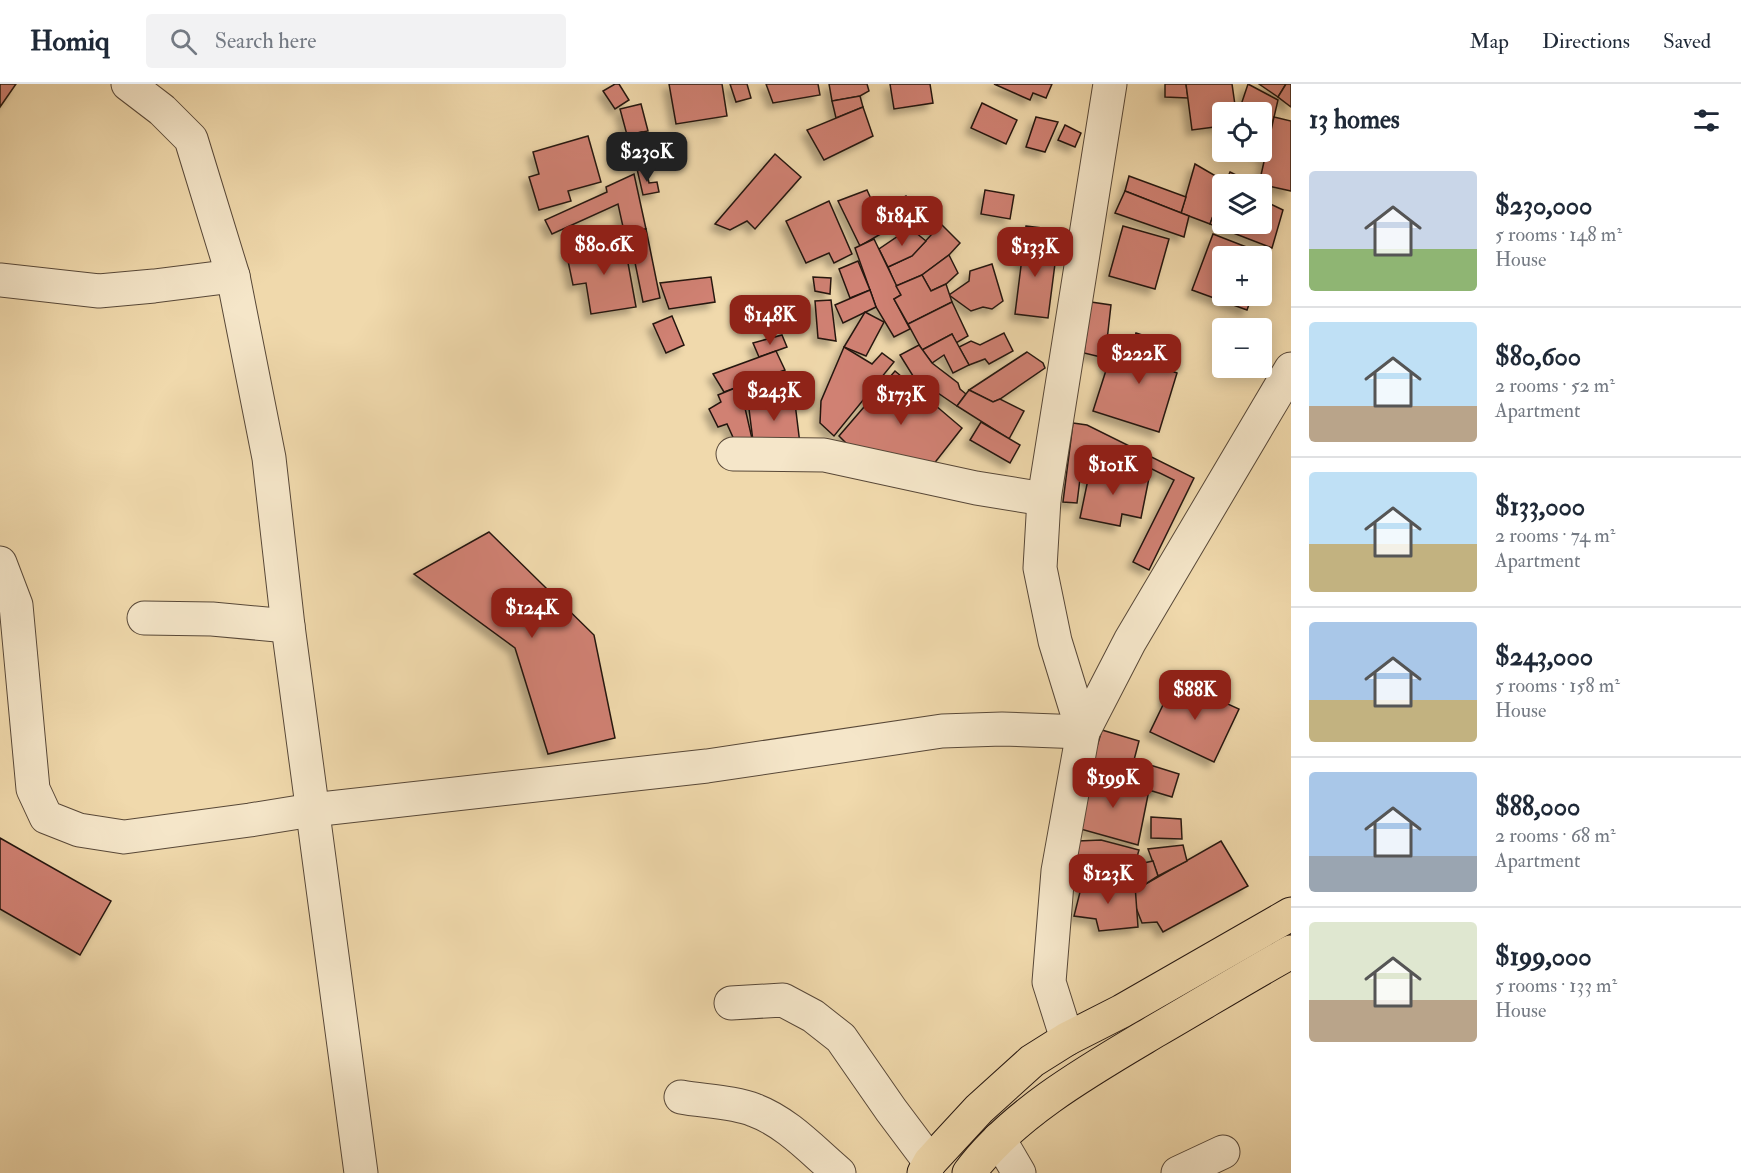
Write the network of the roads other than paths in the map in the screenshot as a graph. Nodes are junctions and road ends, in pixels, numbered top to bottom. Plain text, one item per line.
1 (128, 84) edge
2 (1110, 84) edge
3 (233, 276) junction
4 (0, 280) edge
5 (1291, 369) edge
6 (733, 454) dead end
7 (1044, 499) junction
8 (0, 563) edge
9 (8, 603) edge
10 (144, 618) dead end
11 (288, 626) junction
12 (1083, 732) junction
13 (312, 810) junction
14 (1291, 914) edge
15 (1291, 952) edge
16 (730, 1003) dead end
17 (1067, 1039) junction
18 (681, 1097) dead end
19 (999, 1139) junction
20 (1223, 1152) dead end
21 (927, 1168) edge
22 (361, 1173) edge
23 (839, 1173) edge
24 (969, 1173) edge
25 (1019, 1173) edge
26 (1178, 1173) edge

1 - 3 street
2 - 7 street
3 - 4 street
3 - 11 street
5 - 12 street
6 - 7 street
7 - 12 street
8 - 9 street
9 - 13 street
10 - 11 street
11 - 13 street
12 - 13 street
12 - 17 street
13 - 22 street
14 - 17 main road
15 - 19 main road
16 - 21 street
17 - 21 main road
18 - 23 street
19 - 24 main road
19 - 25 street
20 - 26 street

